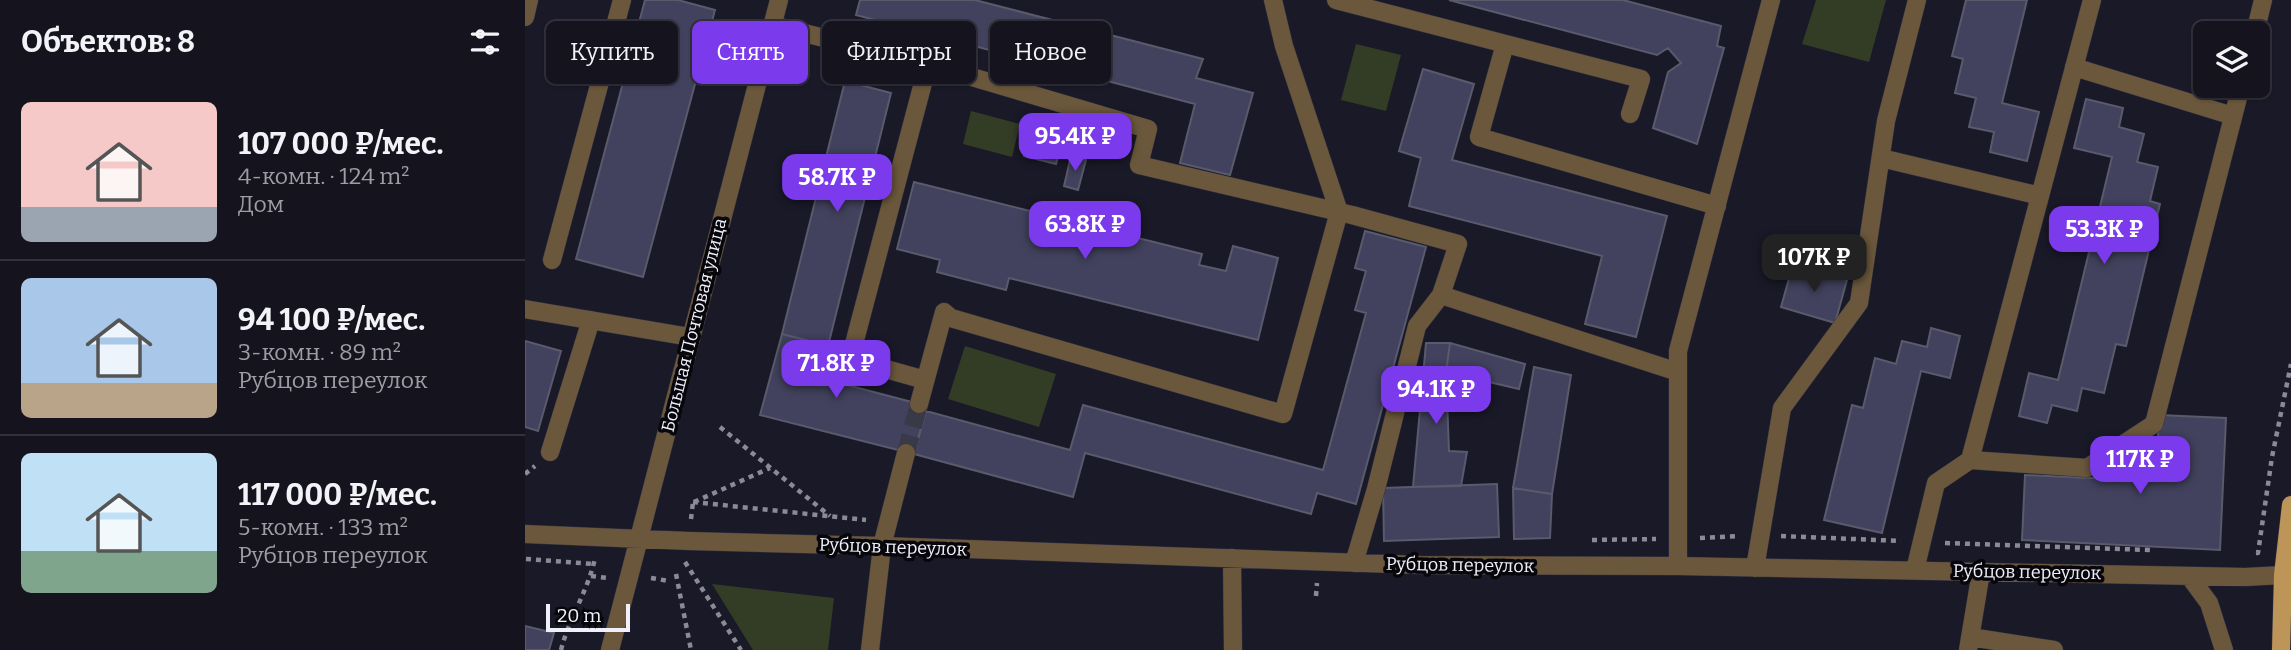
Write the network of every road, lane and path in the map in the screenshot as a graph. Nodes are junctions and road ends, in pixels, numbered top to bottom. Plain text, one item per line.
1 (529, 0) edge
2 (622, 0) edge
3 (779, 0) edge
4 (1273, 0) edge
5 (1336, 0) edge
6 (1771, 0) edge
7 (1917, 0) edge
8 (2092, 0) edge
9 (2263, 0) edge
10 (525, 17) edge
11 (773, 21) edge
12 (2258, 21) edge
13 (1505, 44) junction
14 (2074, 66) junction
15 (976, 78) edge
16 (756, 84) edge
17 (923, 84) edge
18 (2238, 98) edge
19 (1630, 114) dead end
20 (2233, 116) junction
21 (1881, 158) junction
22 (2040, 196) junction
23 (1717, 206) junction
24 (1339, 212) junction
25 (552, 260) dead end
26 (1441, 295) junction
27 (525, 309) edge
28 (591, 320) junction
29 (690, 337) junction
30 (2291, 364) edge
31 (1678, 372) junction
32 (925, 380) junction
33 (919, 404) tunnel mouth
34 (720, 427) dead end
35 (550, 452) dead end
36 (905, 453) tunnel mouth
37 (1970, 460) junction
38 (770, 468) junction
39 (2291, 505) edge
40 (831, 517) junction
41 (887, 522) junction
42 (525, 534) edge
43 (1761, 535) junction
44 (1678, 539) junction
45 (638, 540) junction
46 (1584, 540) dead end
47 (1922, 542) junction
48 (882, 546) junction
49 (2159, 550) dead end
50 (2246, 553) dead end
51 (1232, 558) junction
52 (525, 559) edge
53 (1354, 563) junction
54 (685, 564) dead end
55 (1678, 566) junction
56 (1755, 568) junction
57 (1915, 570) junction
58 (1981, 572) junction
59 (676, 574) dead end
60 (2283, 575) junction
61 (2189, 576) junction
62 (2282, 629) junction
63 (1969, 643) edge
64 (561, 650) edge
65 (610, 650) edge
66 (691, 650) edge
67 (740, 650) edge
68 (870, 650) edge
69 (1233, 650) edge
70 (2054, 650) edge
71 (2224, 650) edge
72 (2275, 650) edge
73 (2281, 650) edge

1 - 10 street
2 - 25 street
3 - 11 street, Большая Почтовая улица
4 - 24 street
5 - 13 street
6 - 23 street
7 - 21 street
8 - 14 street
9 - 12 street
13 - 19 street
13 - 23 street
14 - 20 street
14 - 22 street
15 - 24 street
16 - 29 street, Большая Почтовая улица
17 - 32 street
18 - 20 street
20 - 37 street
21 - 22 street
21 - 43 street
22 - 37 street
23 - 31 street
24 - 26 street
24 - 32 street
26 - 31 street
26 - 53 street
27 - 28 street
28 - 29 street
28 - 35 street
29 - 45 street, Большая Почтовая улица
30 - 50 path
31 - 44 street
32 - 33 street
34 - 38 path
36 - 41 street
37 - 47 street
38 - 40 path
38 - 40 path
39 - 60 main road
40 - 41 path
41 - 48 street
42 - 45 street, Рубцов переулок
43 - 44 path
43 - 47 path
43 - 56 street
44 - 46 path
44 - 55 street
45 - 48 street, Рубцов переулок
45 - 65 street, Большая Почтовая улица
47 - 49 path
47 - 57 street
48 - 51 street, Рубцов переулок
48 - 68 street
51 - 53 street, Рубцов переулок
51 - 69 street
52 - 64 path
53 - 55 street, Рубцов переулок
54 - 67 path
55 - 56 street, Рубцов переулок
56 - 57 street, Рубцов переулок
57 - 58 street, Рубцов переулок
58 - 61 street, Рубцов переулок
58 - 63 street
59 - 66 path
60 - 61 street, Рубцов переулок
60 - 62 main road
61 - 71 street
62 - 72 street
62 - 73 main road
63 - 70 street

